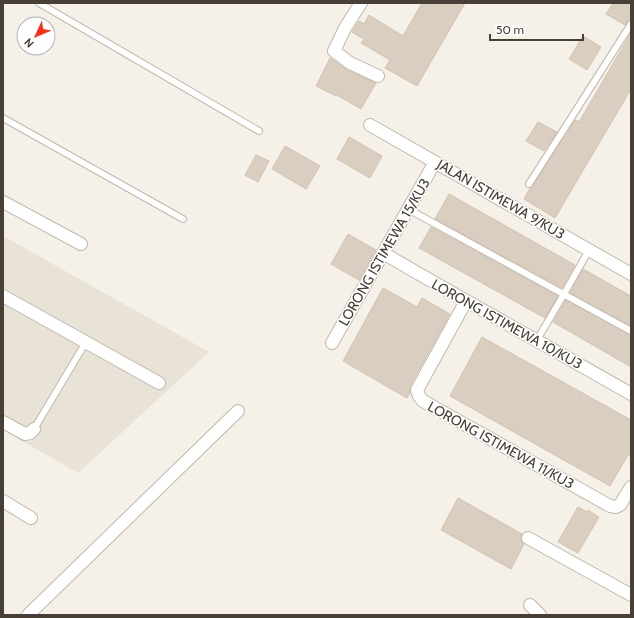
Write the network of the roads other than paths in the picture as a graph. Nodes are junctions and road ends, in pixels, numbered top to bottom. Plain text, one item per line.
1 (39, 3) edge
2 (361, 3) edge
3 (631, 24) edge
4 (378, 76) dead end
5 (3, 118) edge
6 (370, 125) dead end
7 (259, 131) dead end
8 (435, 162) junction
9 (529, 184) dead end
10 (3, 202) edge
11 (408, 209) junction
12 (183, 219) dead end
13 (81, 244) dead end
14 (589, 250) junction
15 (383, 253) junction
16 (631, 274) edge
17 (564, 294) junction
18 (3, 296) edge
19 (466, 301) junction
20 (631, 331) edge
21 (537, 340) junction
22 (86, 342) junction
23 (332, 343) dead end
24 (159, 383) dead end
25 (631, 394) edge
26 (238, 411) dead end
27 (3, 422) edge
28 (34, 429) joint
29 (631, 487) edge
30 (3, 501) edge
31 (31, 518) dead end
32 (528, 538) dead end
33 (631, 595) edge
34 (530, 605) dead end
35 (28, 615) edge
36 (540, 615) edge

1 - 7 lane
2 - 4 street
3 - 9 lane
5 - 12 lane
6 - 8 street, JALAN ISTIMEWA 9/KU3
8 - 11 street, LORONG ISTIMEWA 15/KU3
8 - 14 street, JALAN ISTIMEWA 9/KU3
10 - 13 street
11 - 15 street, LORONG ISTIMEWA 15/KU3
11 - 17 lane
14 - 16 street, JALAN ISTIMEWA 9/KU3
14 - 17 lane
15 - 19 street, LORONG ISTIMEWA 10/KU3
15 - 23 street, LORONG ISTIMEWA 15/KU3
17 - 20 lane
17 - 21 lane
18 - 22 street
19 - 21 street, LORONG ISTIMEWA 10/KU3
19 - 29 street, LORONG ISTIMEWA 11/KU3
21 - 25 street, LORONG ISTIMEWA 10/KU3
22 - 24 street
22 - 28 lane
26 - 35 street
27 - 28 street
30 - 31 street
32 - 33 street
34 - 36 street

